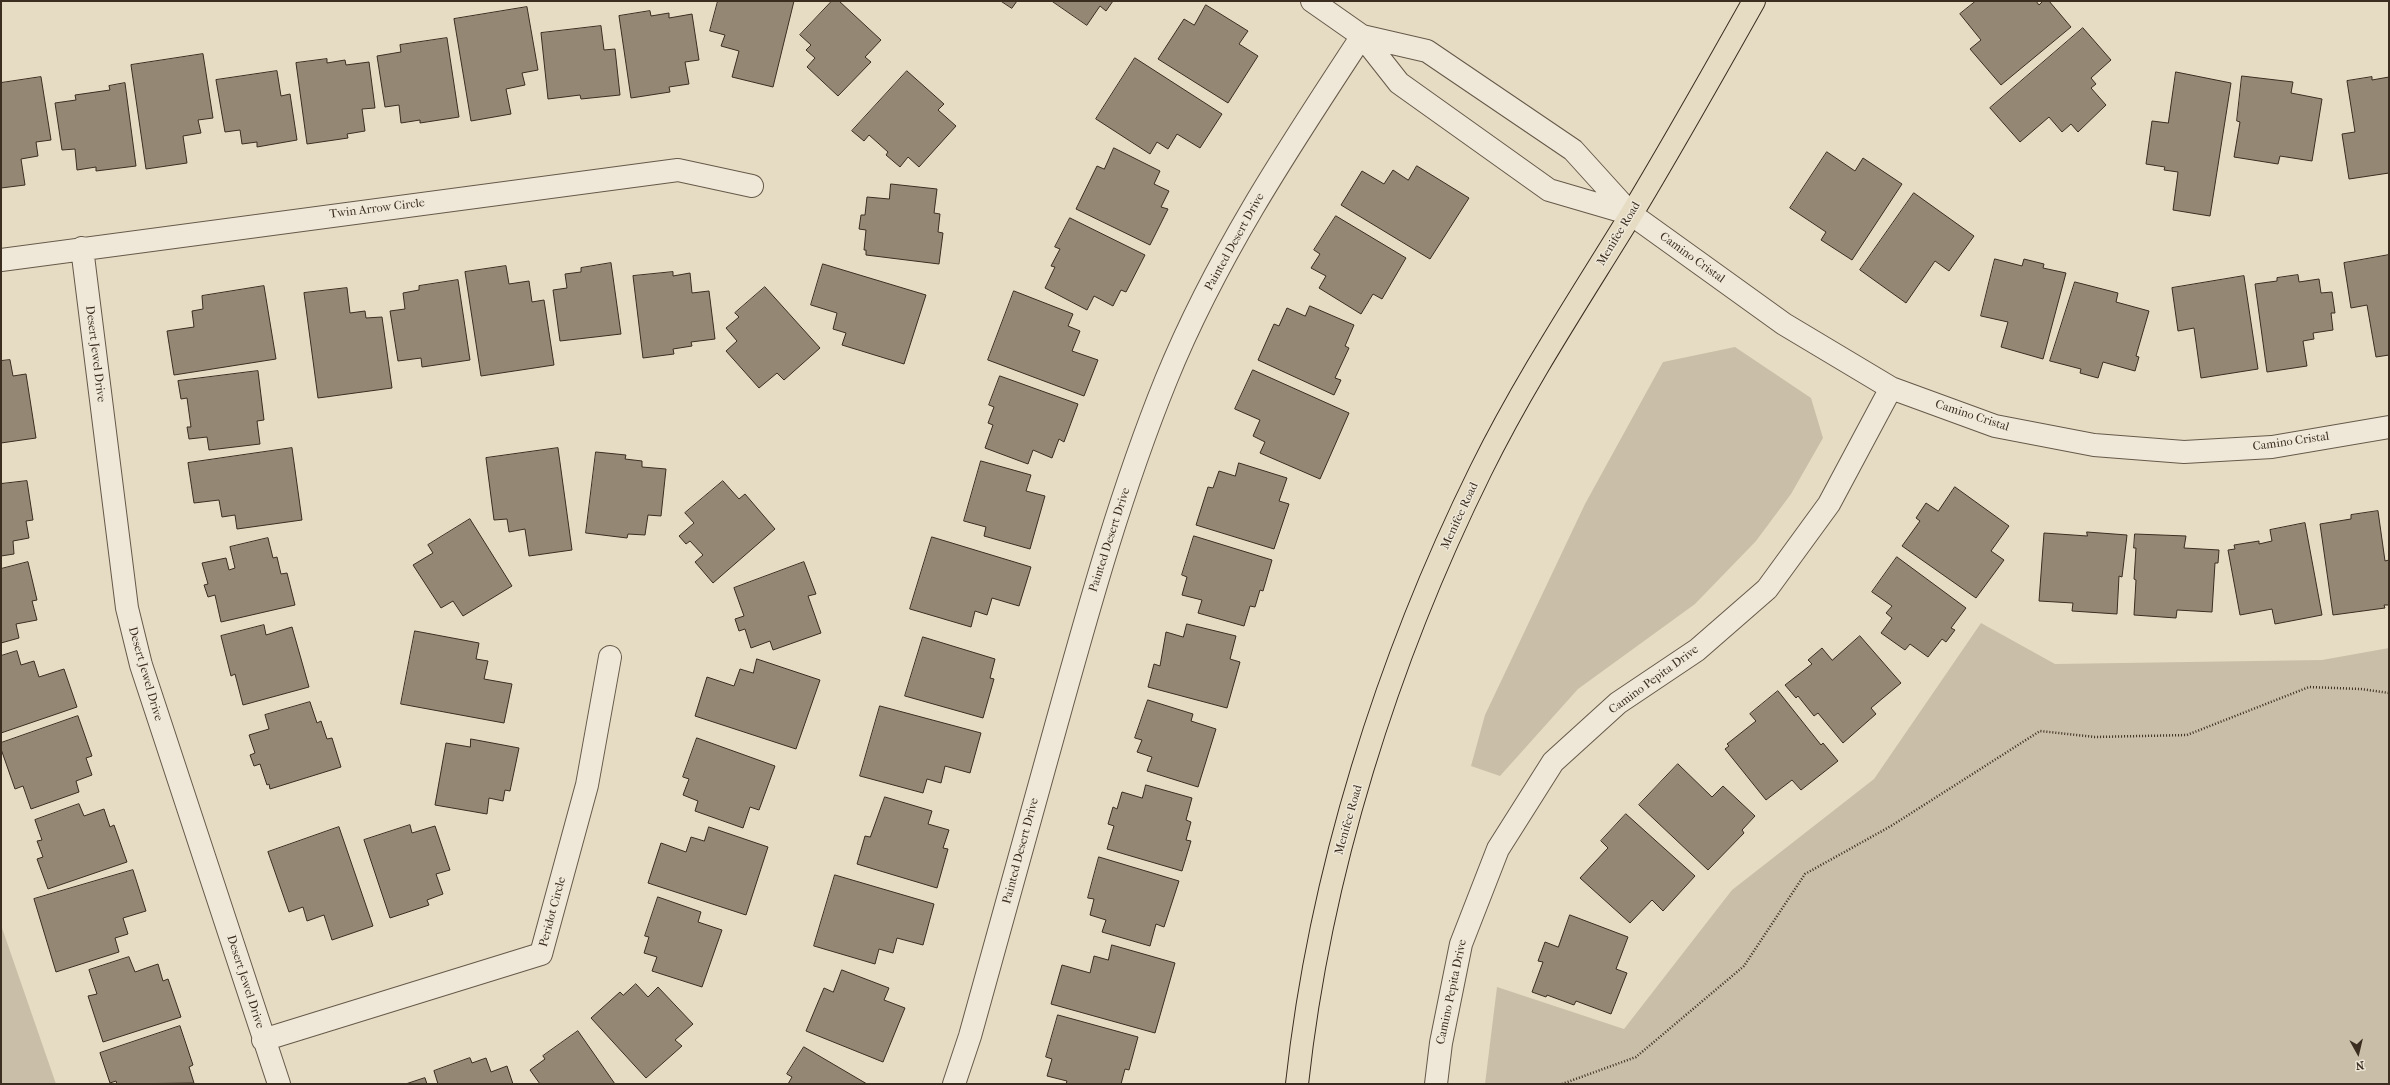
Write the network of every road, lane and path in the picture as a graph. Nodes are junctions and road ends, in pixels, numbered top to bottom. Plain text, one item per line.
1 (1312, 1) edge
2 (1754, 1) edge
3 (1362, 36) junction
4 (752, 186) dead end
5 (1631, 214) junction
6 (82, 248) junction
7 (1, 260) edge
8 (1891, 388) junction
9 (2389, 426) edge
10 (610, 657) dead end
11 (2389, 693) edge
12 (264, 1040) junction
13 (279, 1084) edge
14 (954, 1084) edge
15 (1297, 1084) edge
16 (1436, 1084) edge
17 (1562, 1084) edge

1 - 3 street, Camino Cristal
2 - 5 main road, Menifee Road
3 - 5 street, Camino Cristal
3 - 5 street, Camino Cristal
3 - 14 street, Painted Desert Drive
4 - 6 street, Twin Arrow Circle
5 - 8 street, Camino Cristal
5 - 15 main road, Menifee Road
6 - 7 street, Twin Arrow Circle
6 - 12 street, Desert Jewel Drive
8 - 9 street, Camino Cristal
8 - 16 street, Camino Pepita Drive
10 - 12 street, Peridot Circle
11 - 17 path
12 - 13 street, Desert Jewel Drive

